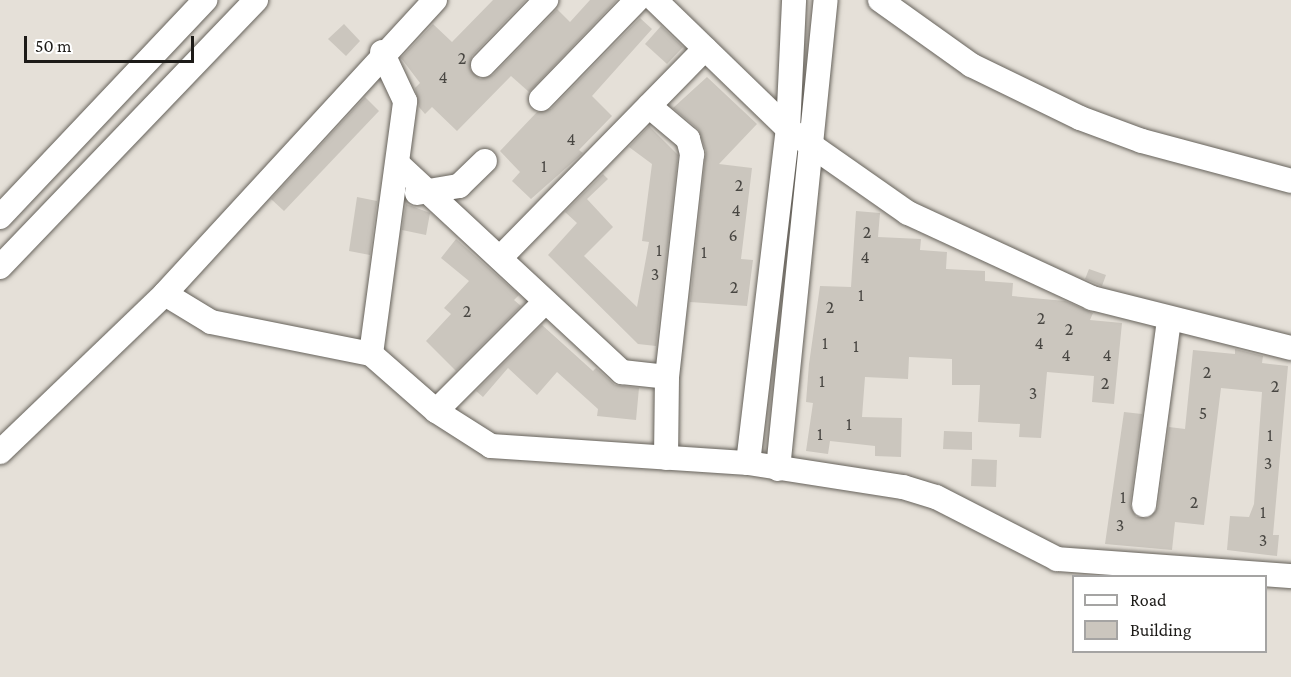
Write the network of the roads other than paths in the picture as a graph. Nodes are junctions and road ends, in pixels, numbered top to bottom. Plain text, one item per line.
1 (256, 0) edge
2 (435, 0) edge
3 (546, 0) edge
4 (637, 0) edge
5 (655, 0) edge
6 (794, 0) edge
7 (826, 0) edge
8 (880, 0) edge
9 (202, 3) edge
10 (224, 33) junction
11 (705, 49) junction
12 (382, 52) junction
13 (483, 65) dead end
14 (541, 99) dead end
15 (649, 106) junction
16 (788, 129) junction
17 (813, 149) junction
18 (485, 161) dead end
19 (398, 164) junction
20 (1291, 181) edge
21 (427, 191) junction
22 (393, 205) junction
23 (0, 218) edge
24 (500, 258) junction
25 (0, 267) edge
26 (165, 294) junction
27 (545, 303) junction
28 (1169, 321) junction
29 (1291, 348) edge
30 (372, 354) junction
31 (667, 377) junction
32 (436, 411) junction
33 (0, 452) edge
34 (666, 458) junction
35 (748, 463) junction
36 (778, 469) junction
37 (1144, 505) dead end
38 (1291, 576) edge

1 - 10 street
2 - 12 street
3 - 13 street
4 - 14 street
5 - 11 street
6 - 16 street
7 - 17 street
8 - 20 street
9 - 10 street
9 - 23 street
10 - 25 street
11 - 15 street
11 - 16 street
12 - 19 street
12 - 26 street
15 - 24 street
15 - 31 street
16 - 17 street
16 - 35 street
17 - 28 street
17 - 36 street
18 - 21 street
19 - 21 street
19 - 22 street
21 - 22 street
21 - 24 street
22 - 30 street
24 - 27 street
26 - 30 street
26 - 33 street
27 - 31 street
27 - 32 street
28 - 29 street
28 - 37 street
30 - 32 street
31 - 34 street
32 - 34 street
34 - 35 street
35 - 36 street
36 - 38 street

